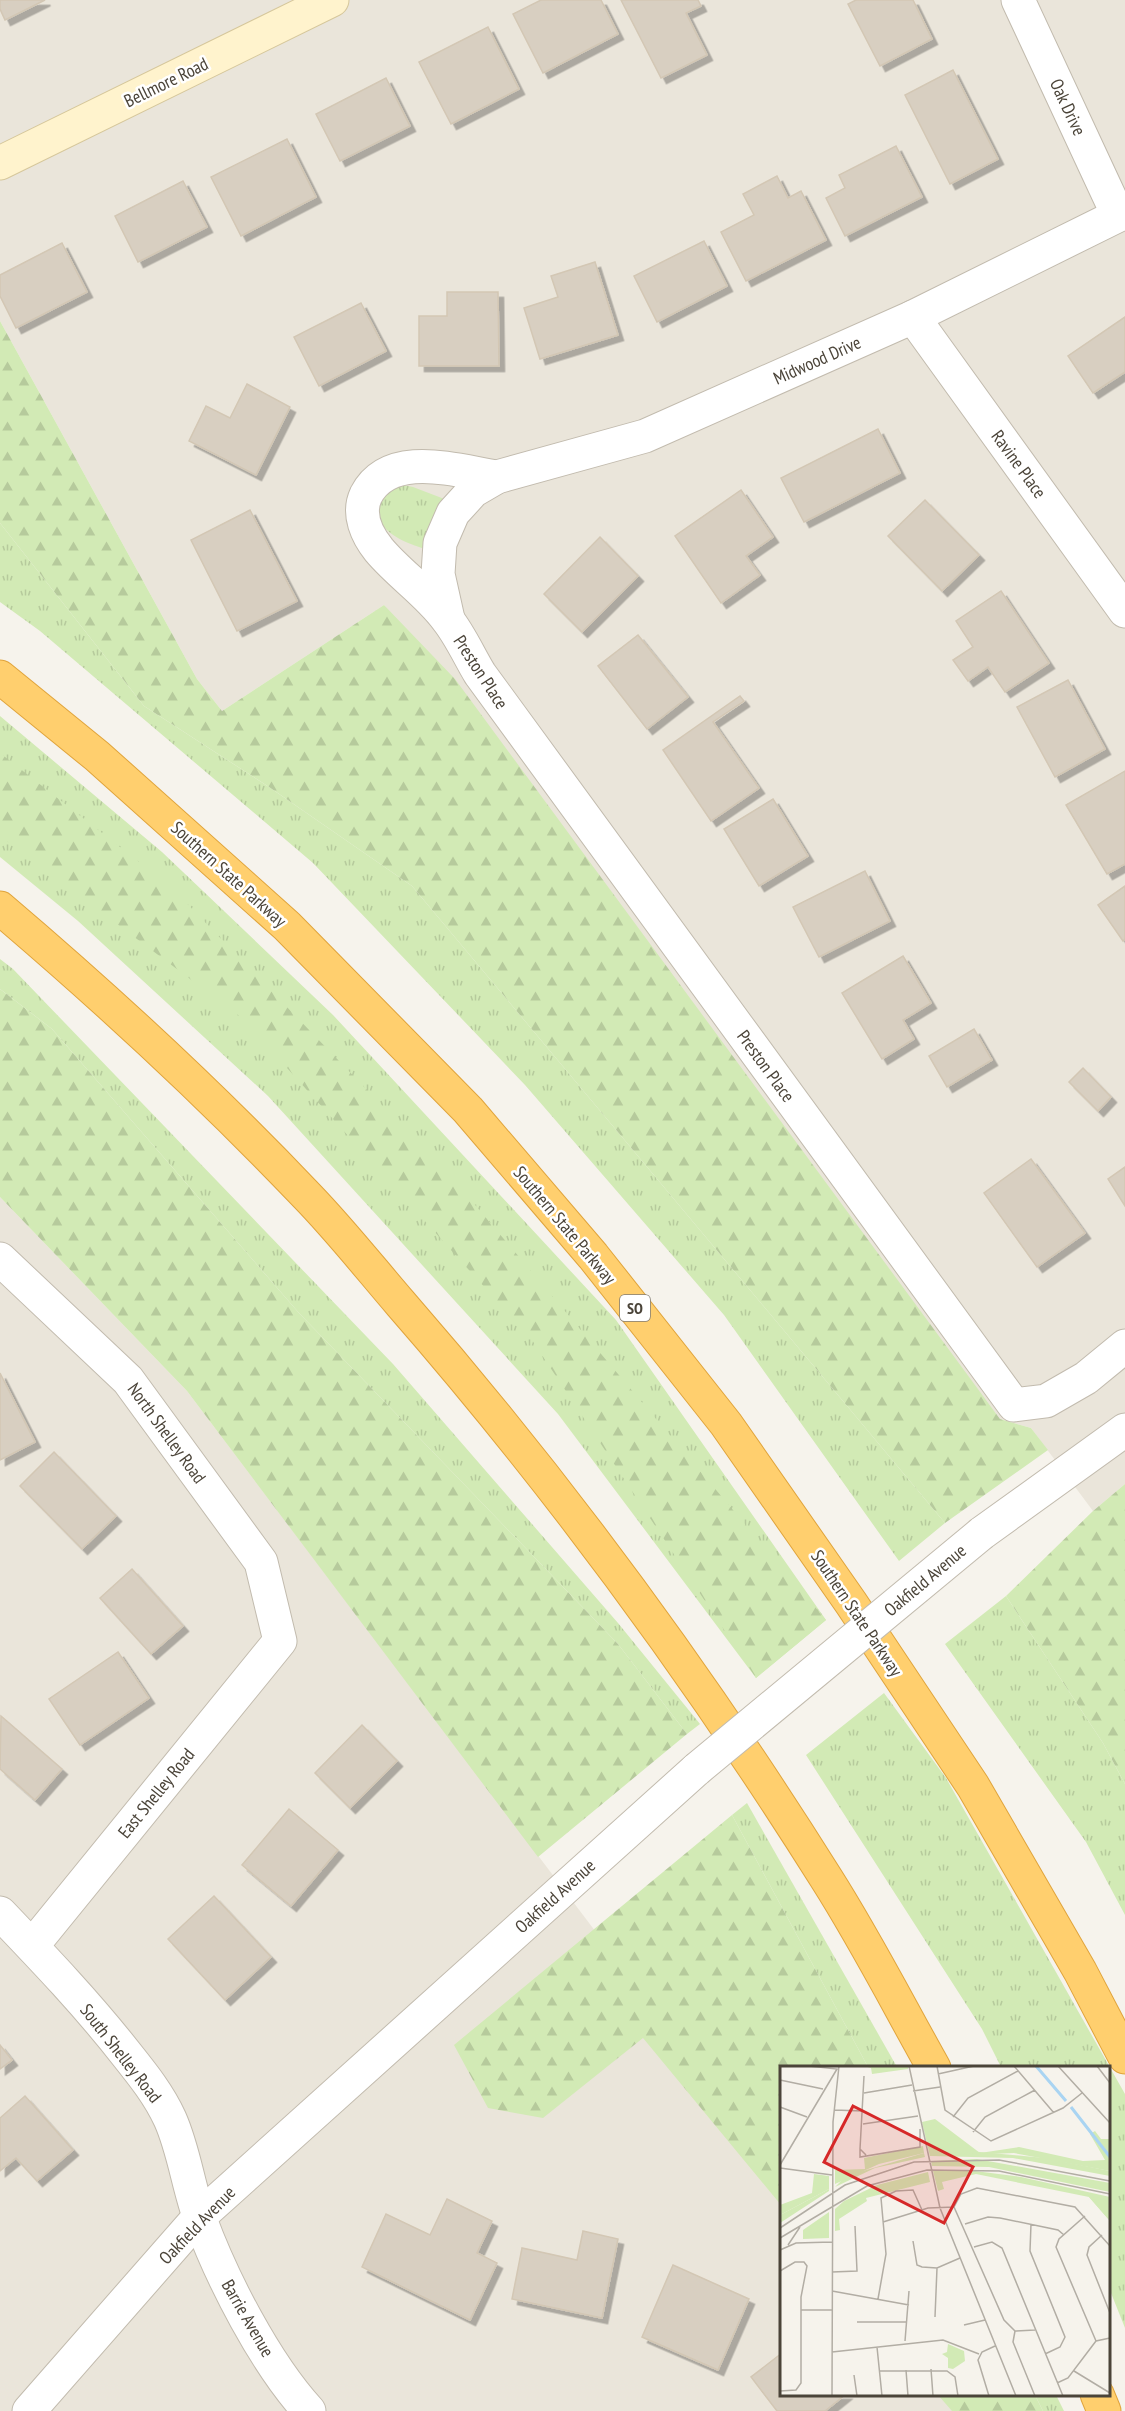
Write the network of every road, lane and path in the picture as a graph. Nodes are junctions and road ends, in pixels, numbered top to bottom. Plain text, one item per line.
1 (332, 0) edge
2 (1018, 0) edge
3 (0, 163) edge
4 (1122, 213) edge
5 (913, 317) junction
6 (497, 477) junction
7 (1125, 611) edge
8 (448, 619) junction
9 (0, 677) edge
10 (0, 908) edge
11 (0, 1259) edge
12 (1125, 1346) edge
13 (1125, 1430) edge
14 (280, 1641) joint
15 (0, 1913) edge
16 (32, 1946) junction
17 (1125, 2056) edge
18 (933, 2066) edge
19 (200, 2217) junction
20 (1098, 2396) edge
21 (29, 2411) edge
22 (309, 2411) edge
23 (1104, 2411) edge

1 - 3 main road, Bellmore Road
2 - 4 street, Oak Drive
4 - 5 street, Midwood Drive
5 - 6 street, Midwood Drive
5 - 7 street, Ravine Place
6 - 8 street, Midwood Drive
6 - 8 street, Midwood Drive
8 - 12 street, Preston Place
9 - 17 highway, Southern State Parkway / SO
10 - 18 highway
11 - 14 street, North Shelley Road
13 - 19 street, Oakfield Avenue, bridge
14 - 16 street, East Shelley Road
15 - 16 street, South Shelley Road
16 - 19 street, South Shelley Road
19 - 21 street, Oakfield Avenue
19 - 22 street, Barrie Avenue
20 - 23 highway

